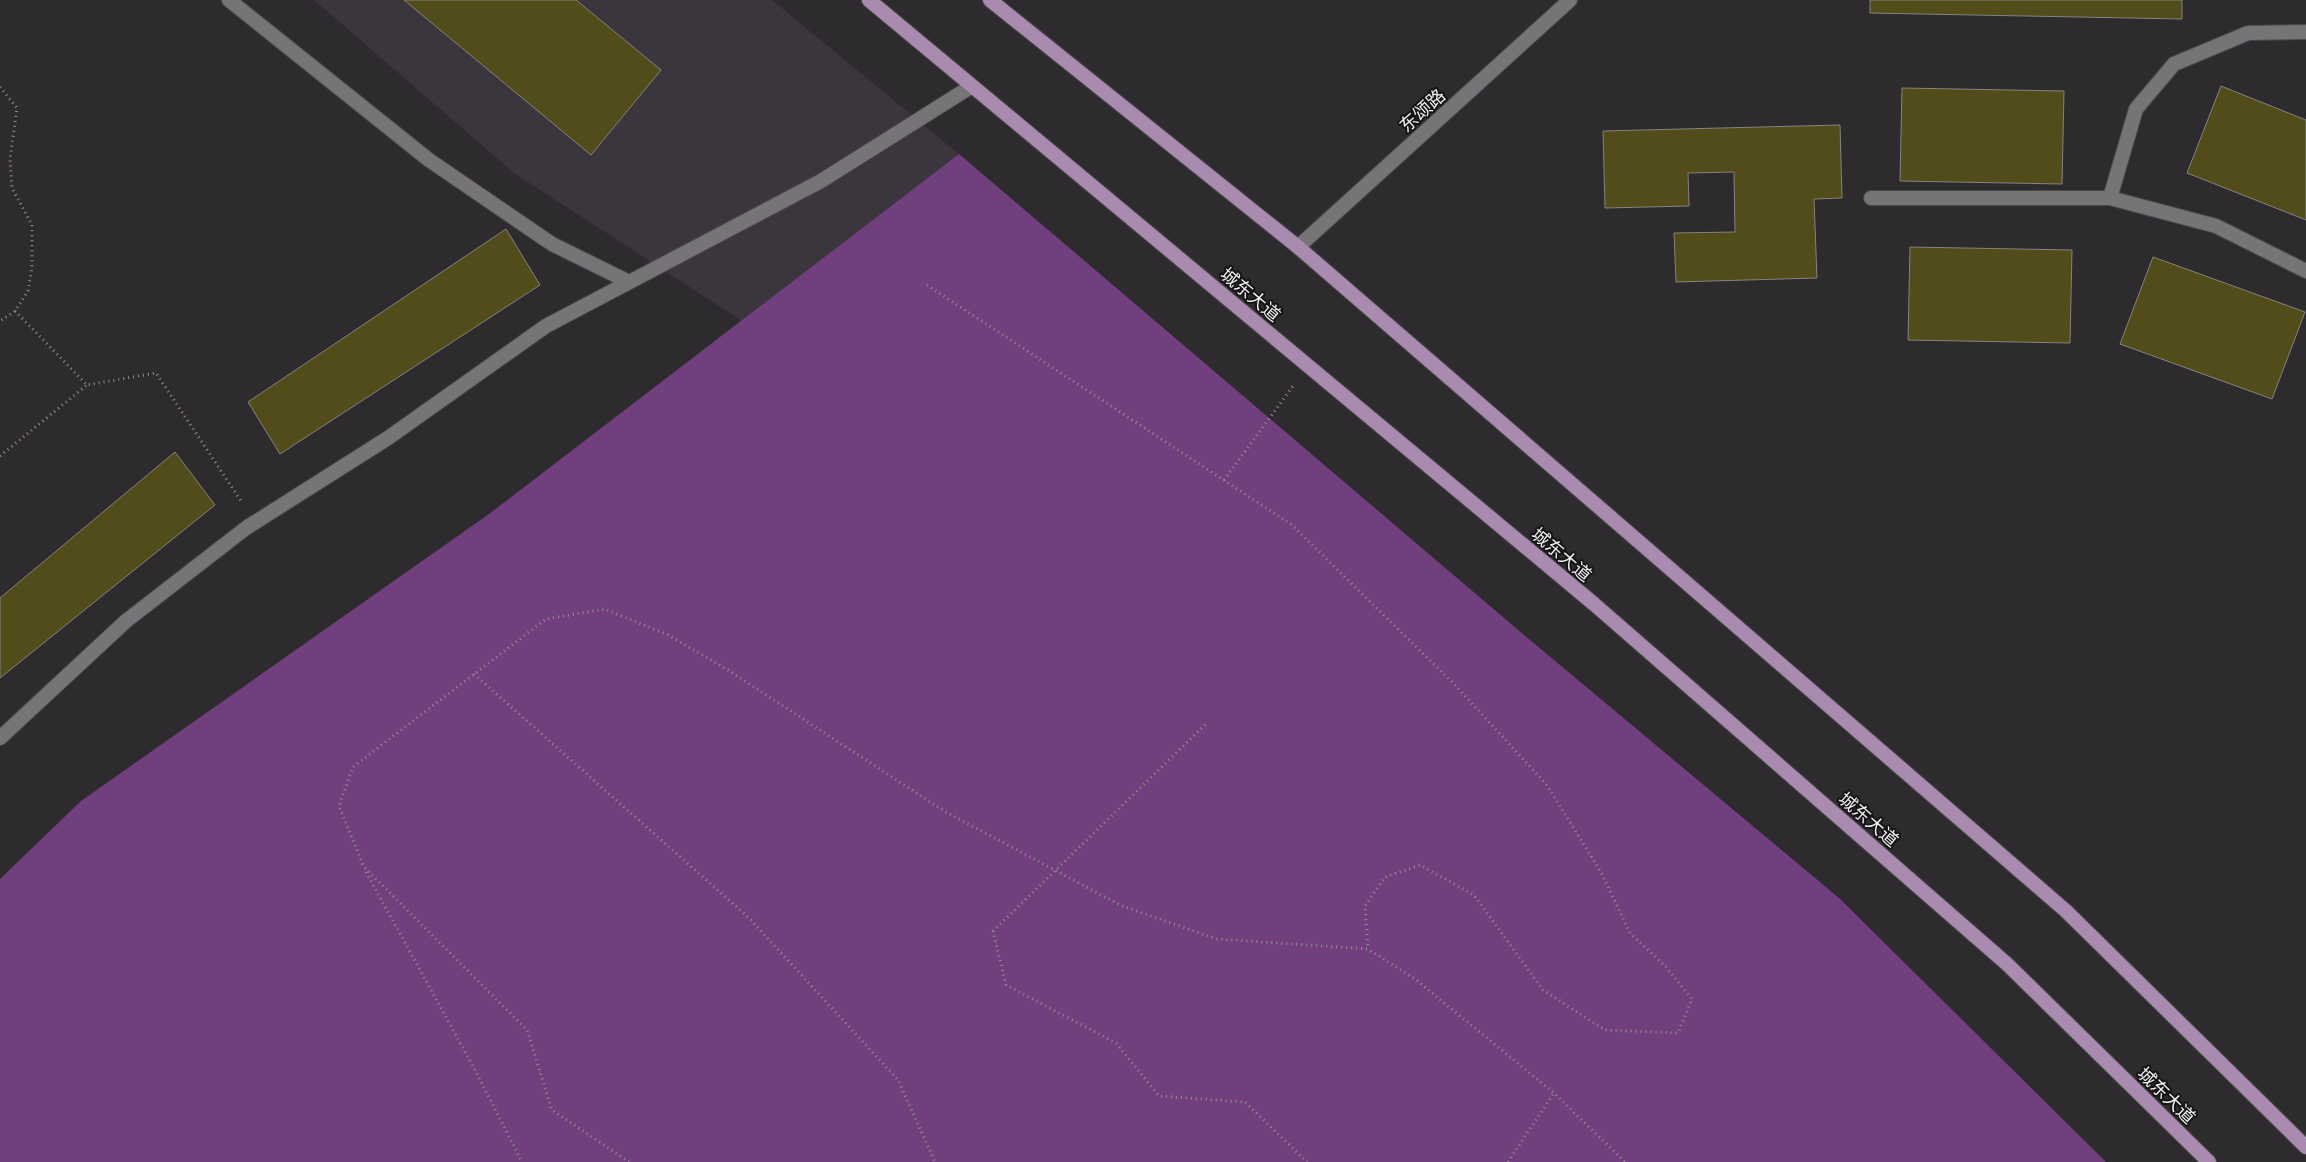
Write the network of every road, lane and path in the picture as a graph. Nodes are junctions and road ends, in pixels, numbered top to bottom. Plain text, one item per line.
1 (229, 0) edge
2 (869, 0) edge
3 (990, 0) edge
4 (1570, 0) edge
5 (2306, 32) edge
6 (972, 86) junction
7 (0, 87) edge
8 (1870, 198) dead end
9 (2110, 198) junction
10 (1298, 247) junction
11 (2306, 270) edge
12 (629, 282) junction
13 (927, 285) dead end
14 (15, 311) junction
15 (0, 321) edge
16 (1308, 366) junction
17 (87, 385) junction
18 (0, 456) edge
19 (1224, 480) junction
20 (255, 522) junction
21 (474, 674) junction
22 (1206, 724) dead end
23 (0, 738) edge
24 (364, 867) junction
25 (1368, 949) junction
26 (1554, 1093) junction
27 (2306, 1147) edge
28 (522, 1162) edge
29 (629, 1162) edge
30 (935, 1162) edge
31 (1307, 1162) edge
32 (1508, 1162) edge
33 (1624, 1162) edge
34 (2209, 1162) edge

1 - 12 street
2 - 6 main road, 城东大道
3 - 10 main road
4 - 10 street, 东颂路
5 - 9 street
6 - 12 street
6 - 16 main road, 城东大道
7 - 14 path
8 - 9 street
9 - 11 street
10 - 27 main road
12 - 20 street
13 - 19 path
14 - 15 path
14 - 17 path
16 - 19 path
16 - 34 main road, 城东大道
17 - 18 path
17 - 20 path
19 - 25 path
20 - 23 street
21 - 24 path
21 - 25 path
21 - 30 path
22 - 31 path, bridge
24 - 28 path
24 - 29 path
25 - 26 path
26 - 32 path
26 - 33 path

